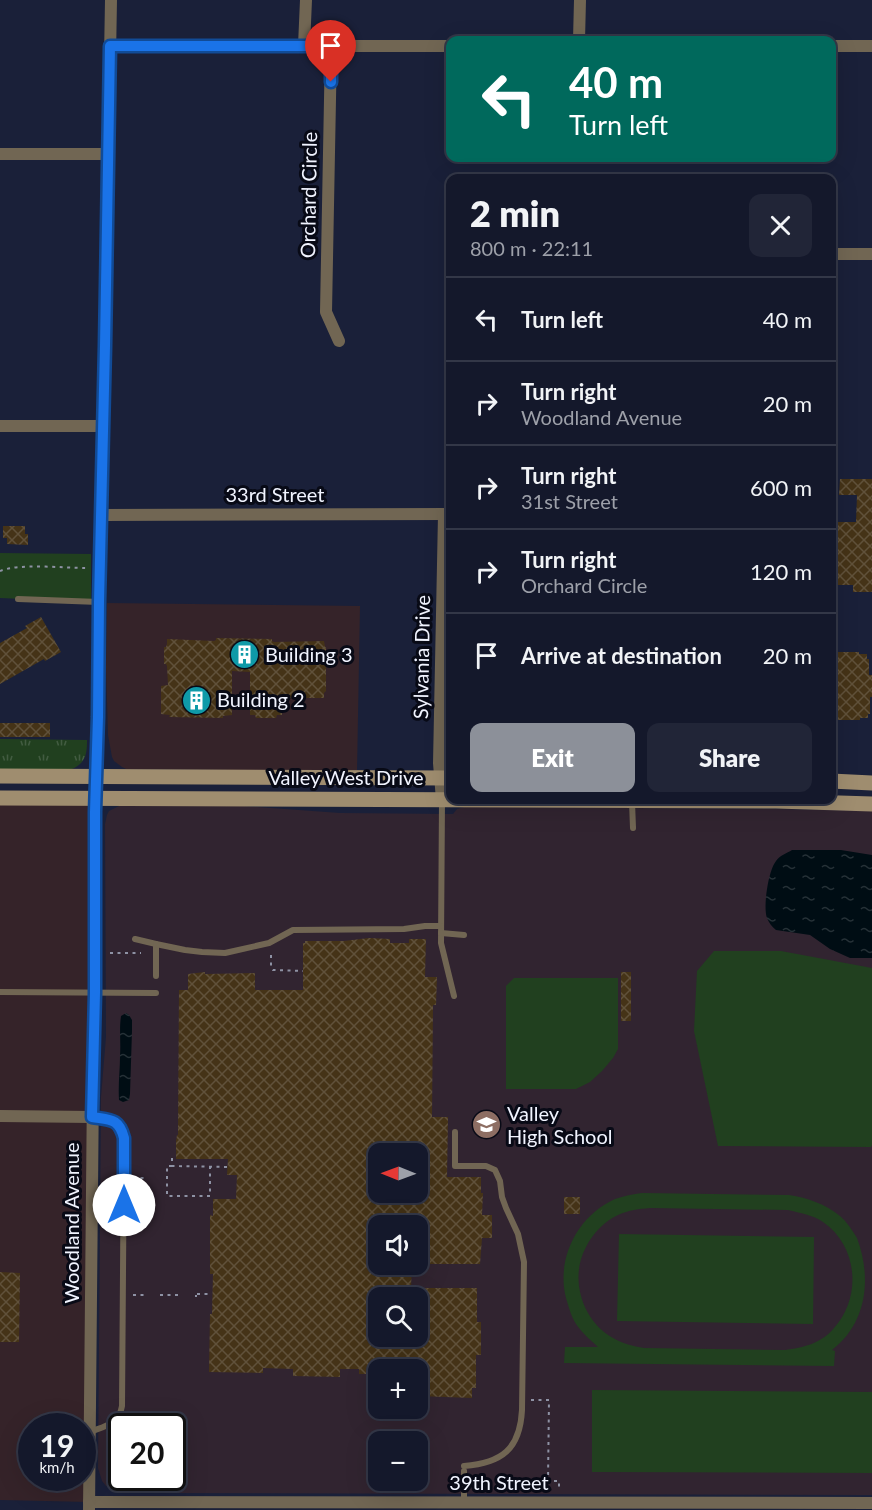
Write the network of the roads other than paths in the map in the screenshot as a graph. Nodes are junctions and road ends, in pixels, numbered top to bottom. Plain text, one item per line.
1 (111, 0) edge
2 (306, 0) edge
3 (580, 0) edge
4 (579, 36) edge
5 (110, 46) junction
6 (304, 46) junction
7 (331, 46) junction
8 (446, 46) edge
9 (836, 46) edge
10 (872, 46) edge
11 (0, 154) edge
12 (108, 154) junction
13 (836, 254) edge
14 (872, 254) edge
15 (339, 341) dead end
16 (0, 426) edge
17 (103, 426) junction
18 (101, 514) junction
19 (446, 514) edge
20 (18, 598) dead end
21 (99, 602) junction
22 (446, 646) edge
23 (0, 776) edge
24 (96, 776) junction
25 (445, 778) edge
26 (836, 782) edge
27 (872, 783) edge
28 (0, 798) edge
29 (95, 798) junction
30 (442, 800) junction
31 (446, 800) edge
32 (836, 802) edge
33 (632, 804) edge
34 (872, 804) edge
35 (633, 828) dead end
36 (441, 929) junction
37 (464, 935) dead end
38 (135, 939) dead end
39 (156, 944) junction
40 (156, 976) dead end
41 (0, 992) edge
42 (95, 993) junction
43 (156, 993) dead end
44 (454, 996) dead end
45 (0, 1116) edge
46 (92, 1117) junction
47 (455, 1132) dead end
48 (90, 1413) edge
49 (96, 1430) edge
50 (89, 1491) edge
51 (872, 1503) edge
52 (89, 1506) edge
53 (464, 1506) edge

1 - 5 street, Woodland Avenue
2 - 6 street
3 - 4 street
5 - 6 street
5 - 12 street, Woodland Avenue
6 - 7 street
7 - 8 street
7 - 15 street, Orchard Circle
9 - 10 street
11 - 12 street
12 - 17 street, Woodland Avenue
13 - 14 street
16 - 17 street
17 - 18 street, Woodland Avenue
18 - 19 street, 33rd Street
18 - 21 street, Woodland Avenue
20 - 21 lane
21 - 24 street, Woodland Avenue
22 - 25 street, Sylvania Drive
23 - 24 main road, Valley West Drive
24 - 25 main road, Valley West Drive
24 - 29 street, Woodland Avenue
25 - 30 street, Sylvania Drive
26 - 27 main road
28 - 29 main road, Valley West Drive
29 - 30 main road, Valley West Drive
29 - 42 street, Woodland Avenue
30 - 31 main road, Valley West Drive
30 - 36 lane
32 - 34 main road, Valley West Drive
33 - 35 lane
36 - 37 lane
36 - 39 lane
36 - 44 lane
38 - 39 lane
39 - 40 lane
41 - 42 lane
42 - 43 lane
42 - 46 street, Woodland Avenue
45 - 46 street
46 - 48 street, Woodland Avenue
46 - 49 lane
47 - 53 lane
50 - 52 street, Woodland Avenue
51 - 53 street, 39th Street
52 - 53 street, 39th Street

